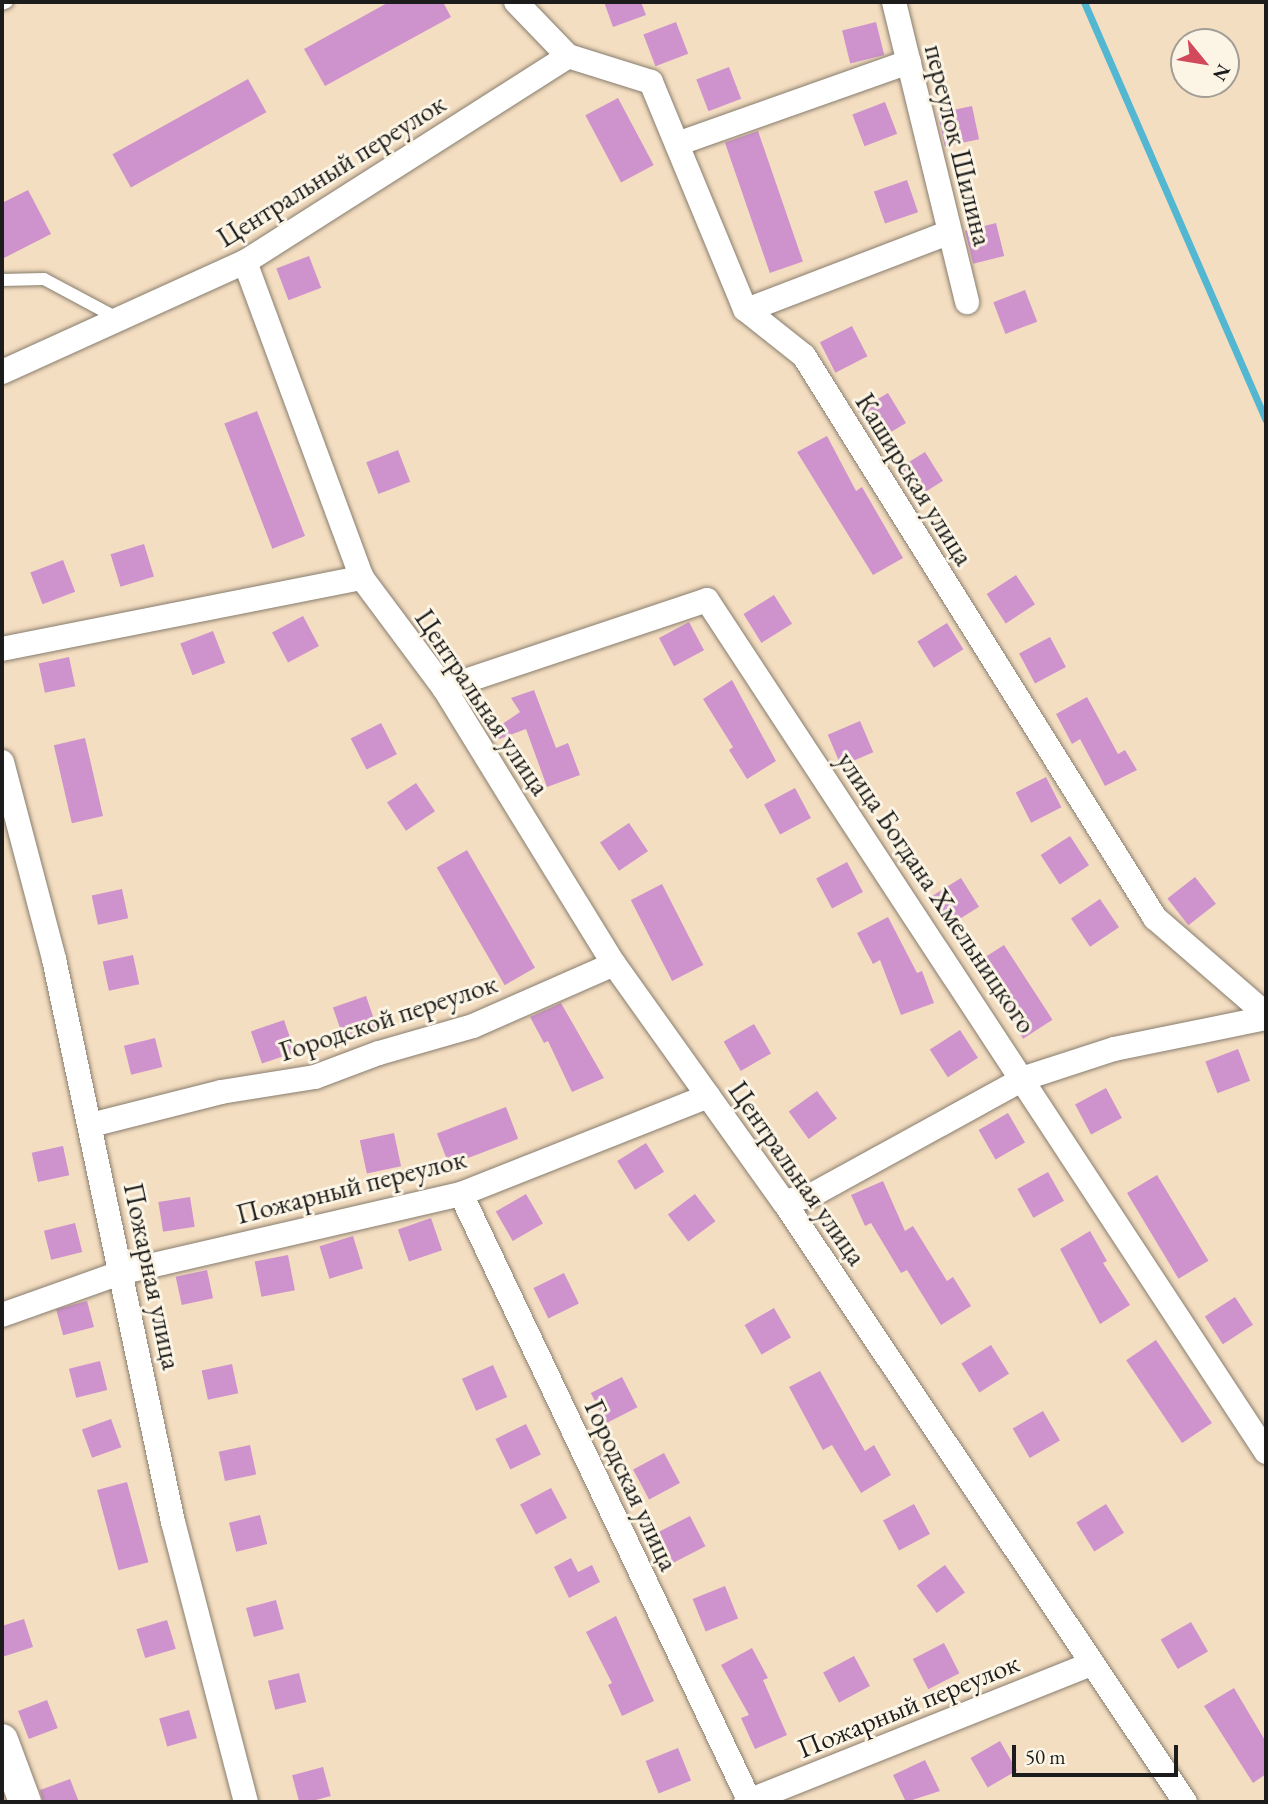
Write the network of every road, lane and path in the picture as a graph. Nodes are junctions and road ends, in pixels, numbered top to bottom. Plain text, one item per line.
1 (7, 2) edge
2 (516, 2) edge
3 (894, 2) edge
4 (2, 4) edge
5 (568, 56) junction
6 (909, 62) junction
7 (677, 144) junction
8 (950, 232) junction
9 (245, 262) junction
10 (2, 280) edge
11 (967, 302) dead end
12 (747, 310) junction
13 (119, 319) junction
14 (2, 372) edge
15 (362, 578) junction
16 (2, 649) edge
17 (444, 688) junction
18 (2, 762) edge
19 (614, 964) junction
20 (1266, 1016) edge
21 (1025, 1078) junction
22 (709, 1096) junction
23 (91, 1125) junction
24 (461, 1194) junction
25 (785, 1202) junction
26 (123, 1272) junction
27 (2, 1315) edge
28 (1266, 1452) edge
29 (1091, 1664) junction
30 (2, 1740) edge
31 (25, 1802) edge
32 (246, 1802) edge
33 (748, 1802) edge
34 (1185, 1802) edge

1 - 4 lane
2 - 5 street, Каширская улица
3 - 6 street, переулок Шилина
5 - 7 street, Каширская улица
5 - 9 street, Центральный переулок
6 - 7 street
6 - 8 street, переулок Шилина
7 - 12 street, Каширская улица
8 - 11 street, переулок Шилина
8 - 12 street
9 - 13 street, Центральный переулок
9 - 15 street, Центральная улица
10 - 13 lane
12 - 20 street, Каширская улица
13 - 14 street, Центральный переулок
15 - 16 street
15 - 17 street, Центральная улица
17 - 19 street, Центральная улица
17 - 21 street, улица Богдана Хмельницкого
18 - 23 street, Пожарная улица
19 - 22 street, Центральная улица
19 - 23 street, Городской переулок
20 - 21 street
21 - 25 street
21 - 28 street, улица Богдана Хмельницкого
22 - 24 street, Пожарный переулок
22 - 25 street, Центральная улица
23 - 26 street, Пожарная улица
24 - 26 street, Пожарный переулок
24 - 33 street, Городская улица
25 - 29 street, Центральная улица
26 - 27 street, Пожарный переулок
26 - 32 street, Пожарная улица
29 - 33 street, Пожарный переулок
29 - 34 street, Центральная улица
30 - 31 street

